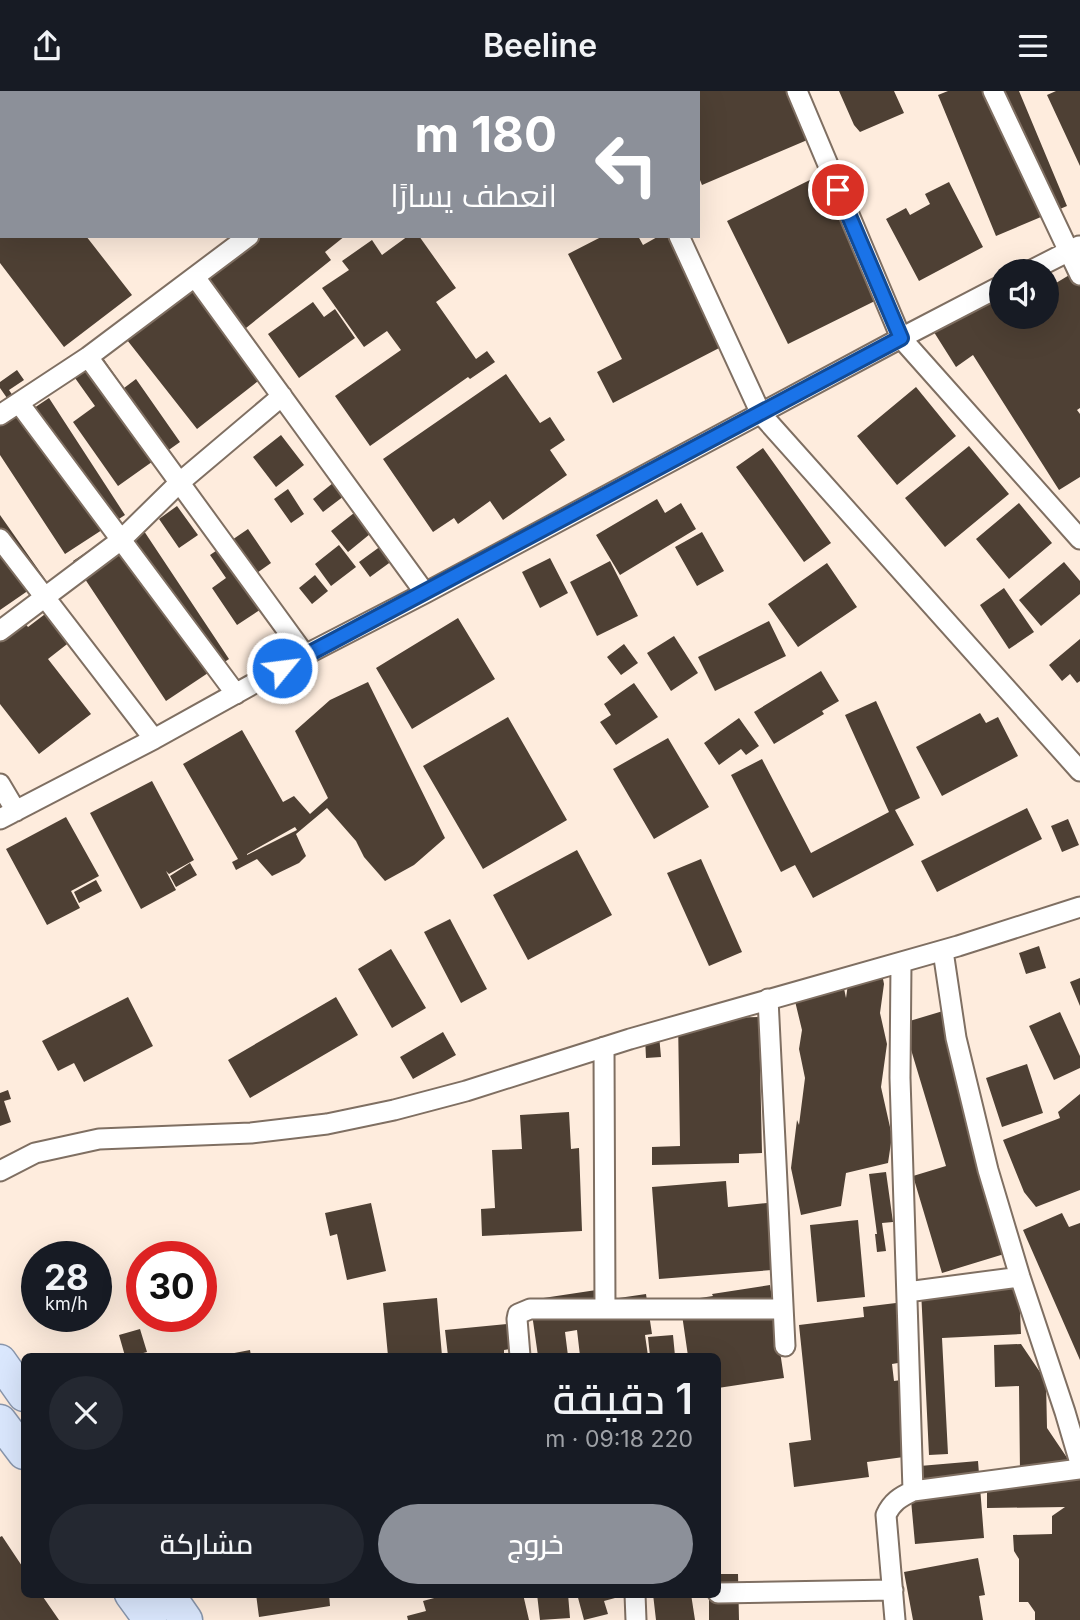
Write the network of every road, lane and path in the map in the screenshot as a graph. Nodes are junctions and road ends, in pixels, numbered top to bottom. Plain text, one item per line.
1 (797, 91) edge
2 (993, 91) edge
3 (246, 238) edge
4 (680, 238) edge
5 (1075, 248) edge
6 (1053, 259) edge
7 (1080, 275) edge
8 (195, 277) junction
9 (989, 292) edge
10 (901, 338) junction
11 (88, 357) junction
12 (282, 396) junction
13 (19, 403) junction
14 (761, 414) junction
15 (0, 415) edge
16 (179, 483) junction
17 (0, 539) edge
18 (1080, 539) edge
19 (121, 540) junction
20 (425, 593) junction
21 (45, 598) junction
22 (0, 631) edge
23 (305, 655) junction
24 (236, 694) junction
25 (154, 739) junction
26 (1080, 771) edge
27 (0, 784) edge
28 (8, 815) edge
29 (1080, 907) edge
30 (943, 951) junction
31 (901, 963) junction
32 (768, 999) junction
33 (604, 1047) junction
34 (0, 1171) edge
35 (1020, 1277) junction
36 (907, 1292) junction
37 (605, 1309) junction
38 (783, 1309) junction
39 (785, 1346) dead end
40 (520, 1353) edge
41 (0, 1361) edge
42 (21, 1391) edge
43 (1072, 1409) edge
44 (0, 1421) edge
45 (21, 1449) edge
46 (1080, 1463) edge
47 (1080, 1469) edge
48 (913, 1491) junction
49 (893, 1590) junction
50 (721, 1593) edge
51 (134, 1598) edge
52 (171, 1598) edge
53 (635, 1598) edge
54 (150, 1620) edge
55 (186, 1620) edge
56 (636, 1620) edge
57 (895, 1620) edge

1 - 10 street
2 - 5 street
3 - 8 street
4 - 14 street
5 - 6 street
5 - 7 street
8 - 11 street
8 - 12 street
9 - 10 street
10 - 14 street
10 - 18 street
11 - 13 street
11 - 16 street
12 - 16 street
12 - 20 street
13 - 15 street
13 - 19 street
14 - 20 street
14 - 26 street
16 - 19 street
16 - 23 street
17 - 21 street
19 - 21 street
19 - 24 street
20 - 23 street
21 - 22 street
21 - 25 street
23 - 24 street
24 - 25 street
25 - 28 street
27 - 28 street
29 - 30 street
30 - 31 street
30 - 35 street
31 - 32 street
31 - 36 street
32 - 33 street
32 - 38 street
33 - 34 street
33 - 37 street
35 - 36 street
35 - 43 street
36 - 48 street
37 - 38 street
37 - 40 street
38 - 39 street
41 - 42 main road
43 - 46 street
44 - 45 main road
47 - 48 street
48 - 49 street
49 - 50 street
49 - 57 street
51 - 54 main road
52 - 55 main road
53 - 56 street

